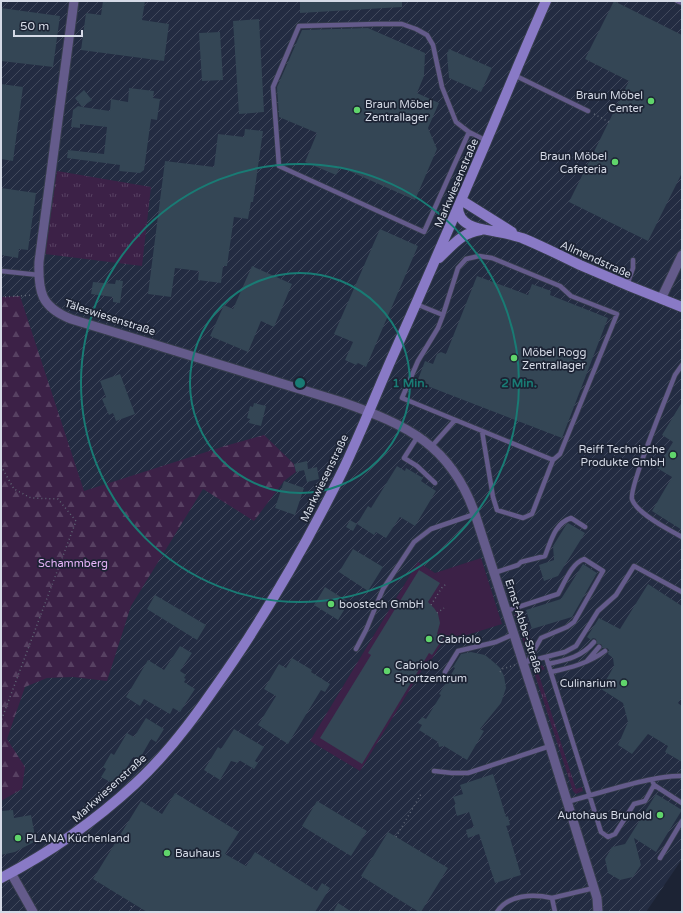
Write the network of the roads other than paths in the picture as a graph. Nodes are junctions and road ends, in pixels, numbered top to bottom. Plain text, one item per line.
1 (74, 1) edge
2 (546, 1) edge
3 (677, 1) edge
4 (682, 3) edge
5 (514, 75) junction
6 (588, 111) road end
7 (469, 132) junction
8 (487, 141) junction
9 (459, 204) junction
10 (481, 230) junction
11 (522, 239) junction
12 (682, 255) edge
13 (633, 260) dead end
14 (434, 262) junction
15 (1, 271) edge
16 (38, 275) junction
17 (627, 285) junction
18 (661, 299) junction
19 (416, 304) junction
20 (682, 307) edge
21 (443, 316) junction
22 (682, 365) edge
23 (369, 412) junction
24 (455, 420) junction
25 (482, 431) junction
26 (418, 436) junction
27 (432, 446) junction
28 (553, 460) junction
29 (435, 483) dead end
30 (475, 514) junction
31 (585, 527) dead end
32 (682, 537) edge
33 (494, 573) junction
34 (682, 592) edge
35 (506, 611) junction
36 (514, 634) junction
37 (594, 642) dead end
38 (599, 647) dead end
39 (356, 649) dead end
40 (605, 651) dead end
41 (546, 657) junction
42 (587, 661) junction
43 (521, 663) junction
44 (548, 664) junction
45 (445, 672) dead end
46 (551, 672) junction
47 (550, 746) junction
48 (434, 771) dead end
49 (682, 776) edge
50 (652, 780) junction
51 (654, 785) junction
52 (589, 795) junction
53 (567, 802) junction
54 (682, 803) edge
55 (682, 821) edge
56 (660, 858) dead end
57 (10, 873) junction
58 (1, 878) edge
59 (594, 888) junction
60 (552, 898) junction
61 (33, 912) edge
62 (497, 912) edge
63 (555, 912) edge
64 (598, 912) edge

1 - 16 street, Täleswiesenstraße
2 - 5 street, Markwiesenstraße
3 - 4 lane
5 - 6 lane
5 - 8 street, Markwiesenstraße
7 - 7 lane
7 - 8 lane
8 - 9 street, Markwiesenstraße
9 - 10 street, Allmendstraße
9 - 11 street, Allmendstraße
9 - 14 street, Markwiesenstraße
10 - 11 street, Allmendstraße
10 - 14 street
11 - 17 street, Allmendstraße
12 - 18 street
13 - 17 lane
14 - 19 street, Markwiesenstraße
15 - 16 lane
16 - 23 street, Täleswiesenstraße
17 - 18 street, Allmendstraße
18 - 20 street, Allmendstraße
19 - 21 lane
19 - 23 street, Markwiesenstraße
21 - 24 lane
21 - 28 lane
22 - 32 lane
23 - 26 street, Ernst-Abbe-Straße
23 - 57 street, Markwiesenstraße
24 - 25 lane
24 - 27 lane
25 - 28 lane
25 - 28 lane
26 - 27 street, Ernst-Abbe-Straße
26 - 29 lane
27 - 30 street, Ernst-Abbe-Straße
30 - 33 street, Ernst-Abbe-Straße
30 - 39 lane
31 - 33 lane
33 - 35 street, Ernst-Abbe-Straße
34 - 41 lane
35 - 36 street, Ernst-Abbe-Straße
35 - 43 lane
36 - 43 street, Ernst-Abbe-Straße
36 - 45 lane
37 - 44 lane
38 - 42 lane
40 - 42 lane
41 - 43 lane
41 - 44 lane
42 - 46 lane
43 - 47 street, Ernst-Abbe-Straße
44 - 46 lane
46 - 52 lane
47 - 48 lane
47 - 53 street, Ernst-Abbe-Straße
49 - 50 lane
50 - 51 lane
50 - 52 lane
51 - 52 lane
51 - 54 lane
52 - 53 lane
53 - 59 street, Ernst-Abbe-Straße
55 - 56 lane
57 - 58 street, Markwiesenstraße
57 - 61 street
59 - 60 lane
59 - 64 street, Ernst-Abbe-Straße
60 - 62 lane
60 - 63 lane

